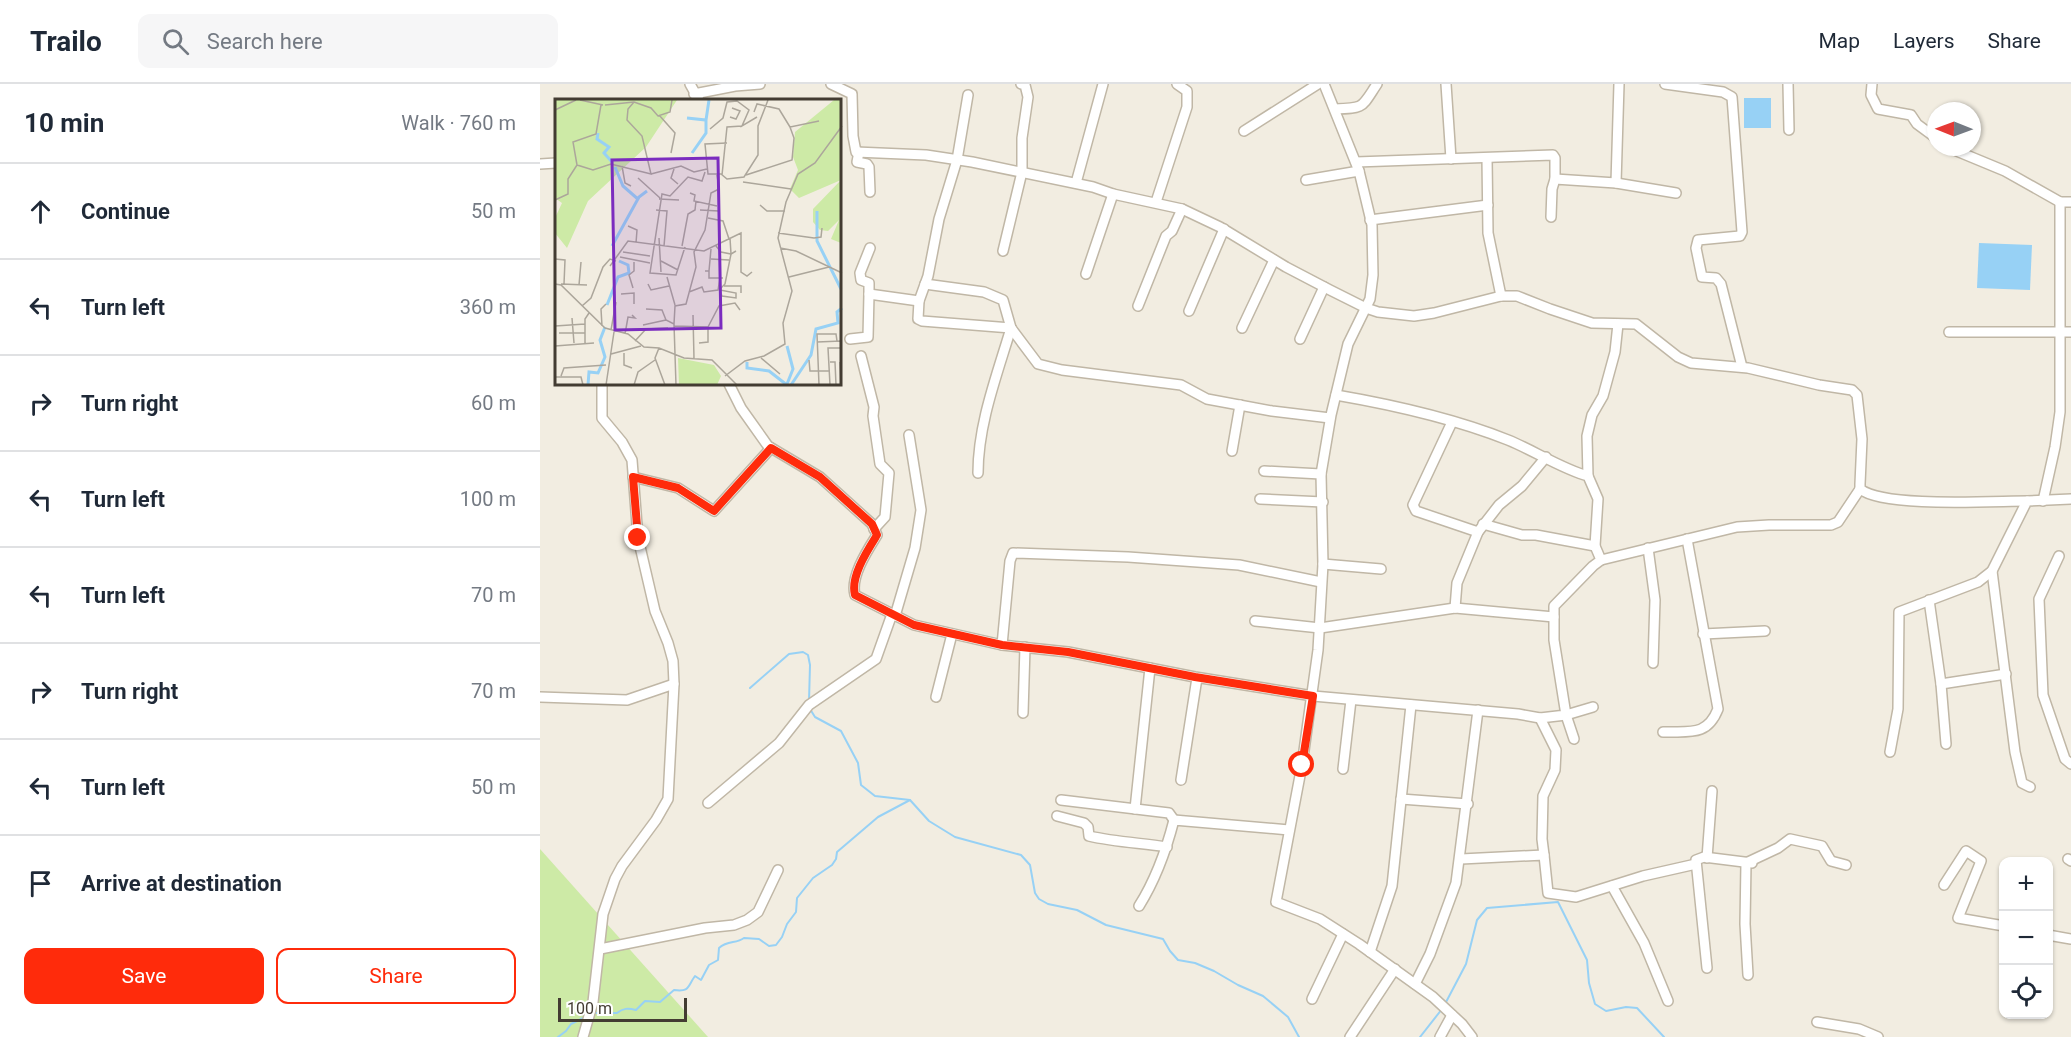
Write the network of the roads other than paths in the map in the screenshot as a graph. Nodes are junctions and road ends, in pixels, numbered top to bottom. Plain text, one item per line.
1 (690, 84) edge
2 (760, 84) edge
3 (831, 84) edge
4 (1021, 84) edge
5 (1103, 84) edge
6 (1177, 84) edge
7 (1318, 84) edge
8 (1324, 84) edge
9 (1377, 84) edge
10 (1446, 84) edge
11 (1619, 84) edge
12 (1665, 84) edge
13 (1671, 84) edge
14 (1788, 84) edge
15 (1872, 84) edge
16 (968, 95) dead end
17 (697, 97) edge
18 (1335, 110) junction
19 (1244, 130) dead end
20 (1789, 130) dead end
21 (1927, 131) edge
22 (859, 152) junction
23 (1969, 156) edge
24 (1487, 158) junction
25 (1451, 159) junction
26 (957, 160) junction
27 (555, 163) edge
28 (540, 164) edge
29 (1357, 167) junction
30 (1022, 172) junction
31 (1555, 179) junction
32 (1306, 180) dead end
33 (1077, 183) junction
34 (1616, 183) junction
35 (870, 192) dead end
36 (1676, 193) dead end
37 (1113, 194) junction
38 (1156, 202) junction
39 (2060, 202) junction
40 (2071, 202) edge
41 (1488, 205) junction
42 (1182, 209) junction
43 (1551, 217) dead end
44 (1370, 220) junction
45 (1224, 229) junction
46 (870, 248) dead end
47 (1003, 251) dead end
48 (1274, 260) junction
49 (1086, 274) dead end
50 (925, 284) junction
51 (1324, 287) junction
52 (868, 294) junction
53 (1501, 296) junction
54 (920, 301) junction
55 (1138, 306) dead end
56 (1366, 308) junction
57 (1189, 311) dead end
58 (1618, 324) junction
59 (1011, 328) junction
60 (1242, 328) dead end
61 (1949, 332) dead end
62 (2060, 332) junction
63 (2071, 332) edge
64 (850, 339) dead end
65 (1300, 339) dead end
66 (861, 357) dead end
67 (1742, 367) junction
68 (602, 386) edge
69 (730, 386) edge
70 (1336, 395) junction
71 (1240, 405) junction
72 (1330, 418) junction
73 (1452, 422) junction
74 (909, 435) dead end
75 (771, 448) junction
76 (1232, 451) dead end
77 (1546, 457) junction
78 (1264, 471) dead end
79 (978, 473) dead end
80 (1321, 474) junction
81 (1588, 476) junction
82 (633, 477) junction
83 (1860, 489) junction
84 (1260, 499) dead end
85 (2071, 499) edge
86 (2027, 501) junction
87 (2043, 501) junction
88 (1323, 502) junction
89 (1481, 528) junction
90 (874, 530) junction
91 (1687, 539) junction
92 (1595, 546) junction
93 (1648, 548) junction
94 (2059, 556) dead end
95 (1601, 560) junction
96 (1323, 564) junction
97 (1381, 569) dead end
98 (1992, 571) junction
99 (1321, 582) junction
100 (1929, 600) junction
101 (1455, 609) junction
102 (893, 615) junction
103 (1554, 617) junction
104 (1255, 621) dead end
105 (1320, 628) junction
106 (1765, 631) dead end
107 (952, 634) junction
108 (1703, 634) junction
109 (1002, 645) junction
110 (1025, 647) junction
111 (1653, 663) dead end
112 (1150, 668) junction
113 (2006, 675) junction
114 (1197, 678) junction
115 (674, 684) junction
116 (1941, 684) junction
117 (1313, 696) junction
118 (540, 697) edge
119 (936, 697) dead end
120 (1351, 700) junction
121 (1411, 705) junction
122 (1593, 707) dead end
123 (1478, 710) junction
124 (1023, 713) dead end
125 (1566, 715) junction
126 (1540, 718) junction
127 (1663, 732) dead end
128 (1574, 739) dead end
129 (1946, 744) dead end
130 (1890, 752) dead end
131 (2071, 764) edge
132 (1342, 769) dead end
133 (1181, 780) dead end
134 (2030, 787) dead end
135 (1712, 791) dead end
136 (1401, 799) junction
137 (1061, 800) dead end
138 (708, 803) dead end
139 (1467, 804) junction
140 (1135, 809) junction
141 (1057, 816) dead end
142 (1174, 820) junction
143 (1289, 830) junction
144 (1167, 848) junction
145 (1544, 855) junction
146 (1707, 858) junction
147 (1461, 859) junction
148 (1751, 863) junction
149 (1696, 864) junction
150 (1846, 865) dead end
151 (778, 870) dead end
152 (1944, 885) dead end
153 (1612, 886) junction
154 (1139, 906) dead end
155 (1999, 925) edge
156 (1343, 934) junction
157 (2053, 936) edge
158 (2071, 939) edge
159 (600, 949) junction
160 (1370, 952) junction
161 (1707, 968) dead end
162 (1395, 969) junction
163 (1748, 975) dead end
164 (1415, 984) junction
165 (1312, 999) dead end
166 (1668, 1001) dead end
167 (1452, 1015) junction
168 (1818, 1022) dead end
169 (583, 1037) edge
170 (1350, 1037) edge
171 (1440, 1037) edge
172 (1472, 1037) edge
173 (1878, 1037) edge

1 - 17 street
2 - 17 street
3 - 22 street
4 - 30 street
5 - 33 street
6 - 38 street
7 - 19 street
8 - 18 street
9 - 18 street
10 - 25 street
11 - 34 street
12 - 13 street
13 - 67 street
14 - 20 street
15 - 21 street
16 - 26 street
18 - 29 street
22 - 26 street
22 - 35 street
23 - 39 street
24 - 25 street
24 - 31 street
24 - 41 street
25 - 29 street
26 - 30 street
26 - 50 street
27 - 28 street
29 - 32 street
29 - 44 street
30 - 33 street
30 - 47 street
31 - 34 street
31 - 43 street
33 - 37 street
34 - 36 street
37 - 38 street
37 - 49 street
38 - 42 street
39 - 40 street
39 - 62 street
41 - 44 street
41 - 53 street
42 - 45 street
42 - 55 street
44 - 56 street
45 - 48 street
45 - 57 street
46 - 52 street
48 - 51 street
48 - 60 street
50 - 54 street
50 - 59 street
51 - 56 street
51 - 65 street
52 - 54 street
52 - 64 street
53 - 56 street
53 - 58 street
54 - 59 street
56 - 70 street
58 - 67 street
58 - 81 street
59 - 71 street
59 - 79 street
61 - 62 street
62 - 63 street
62 - 87 street
66 - 90 street
67 - 83 street
68 - 82 street
69 - 75 street
70 - 72 street
70 - 73 street
71 - 72 street
71 - 76 street
72 - 80 street
73 - 77 street
73 - 89 street
74 - 102 street
75 - 82 street
75 - 90 street
77 - 81 street
77 - 89 street
78 - 80 street
80 - 88 street
81 - 92 street
82 - 115 street
83 - 86 street
83 - 91 street
84 - 88 street
85 - 87 street
86 - 87 street
86 - 98 street
88 - 96 street
89 - 92 street
89 - 101 street
90 - 102 street
91 - 93 street
91 - 108 street
92 - 95 street
93 - 95 street
93 - 111 street
94 - 131 street
95 - 103 street
96 - 97 street
96 - 99 street
98 - 100 street
98 - 113 street
99 - 105 street
99 - 109 street
100 - 116 street
100 - 130 street
101 - 103 street
101 - 105 street
102 - 107 street
102 - 138 street
103 - 125 street
104 - 105 street
105 - 117 street
106 - 108 street
107 - 109 street
107 - 119 street
108 - 127 street
109 - 110 street
110 - 112 street
110 - 124 street
112 - 114 street
112 - 140 street
113 - 116 street
113 - 134 street
114 - 117 street
114 - 133 street
115 - 118 street
115 - 159 street
116 - 129 street
117 - 120 street
117 - 143 street
120 - 121 street
120 - 132 street
121 - 123 street
121 - 136 street
122 - 125 street
123 - 126 street
123 - 139 street
125 - 126 street
125 - 128 street
126 - 145 street
135 - 146 street
136 - 139 street
136 - 160 street
137 - 140 street
139 - 147 street
140 - 142 street
141 - 144 street
142 - 143 street
142 - 144 street
143 - 156 street
144 - 154 street
145 - 147 street
145 - 153 street
146 - 148 street
146 - 149 street
147 - 164 street
148 - 150 street
148 - 163 street
149 - 153 street
149 - 161 street
151 - 159 street
152 - 155 street
153 - 166 street
156 - 160 street
156 - 165 street
157 - 158 street
159 - 169 street
160 - 162 street
162 - 164 street
162 - 170 street
164 - 167 street
167 - 171 street
167 - 172 street
168 - 173 street

